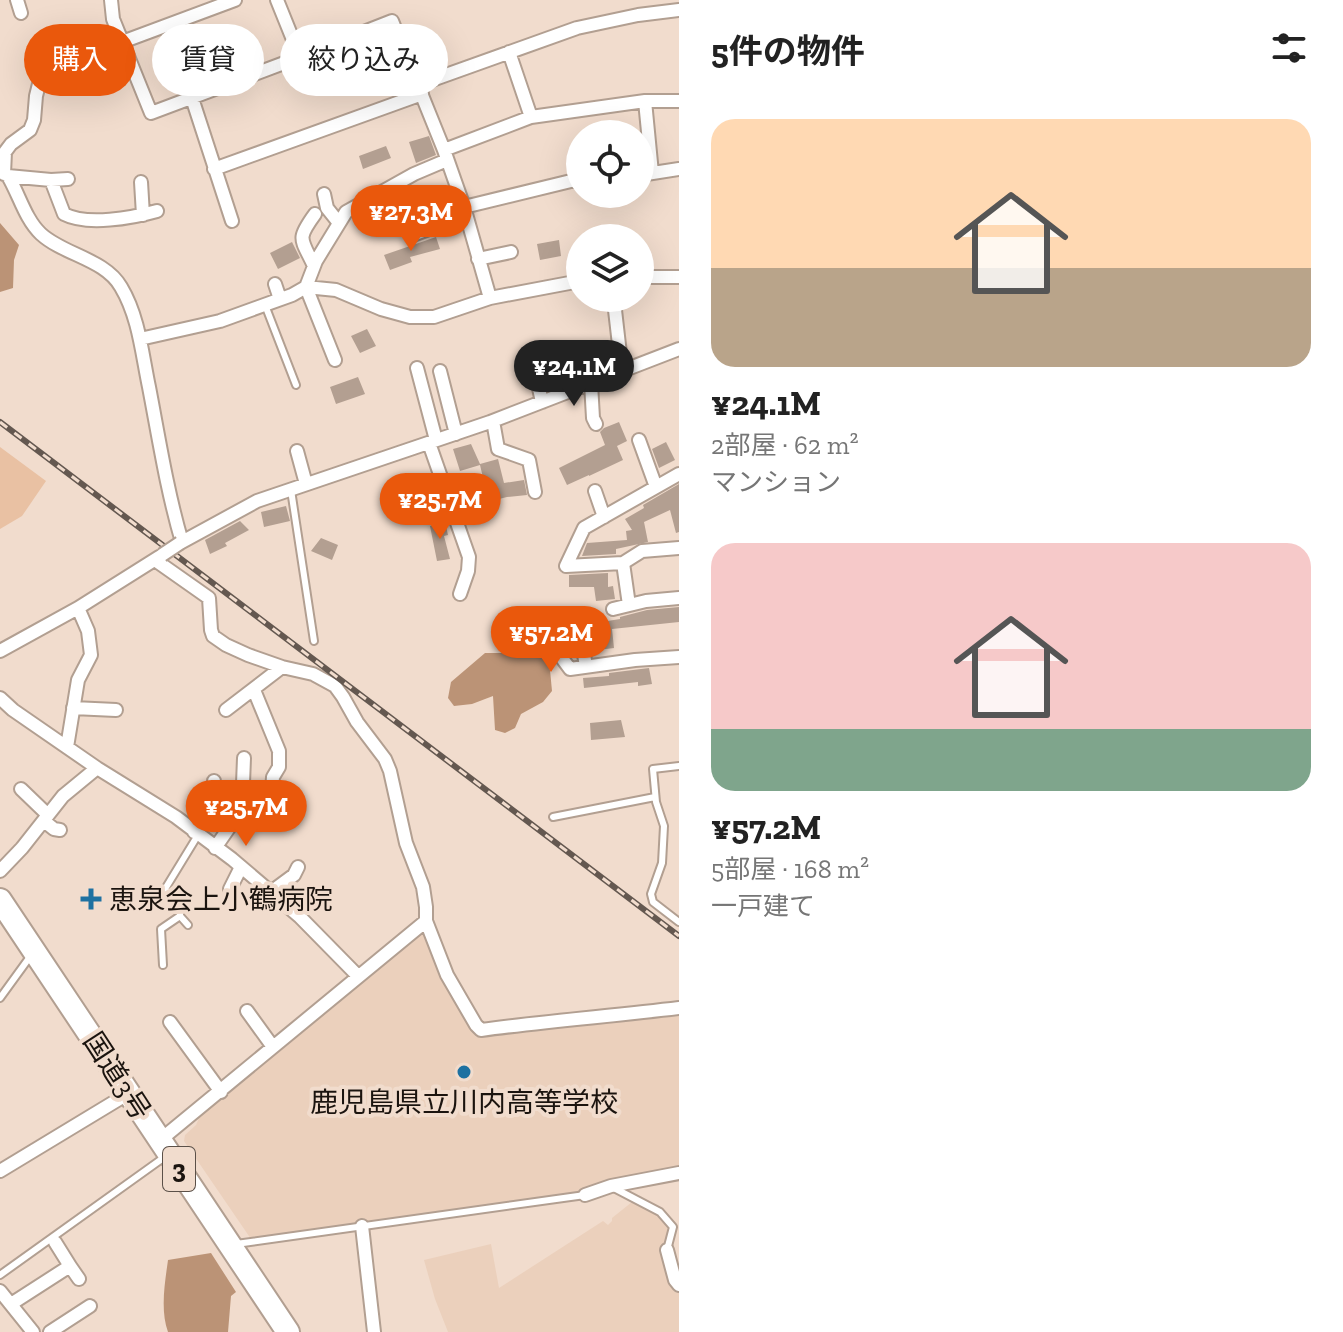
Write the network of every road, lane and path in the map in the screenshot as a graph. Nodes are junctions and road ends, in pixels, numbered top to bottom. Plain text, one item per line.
1 (111, 0) edge
2 (235, 0) edge
3 (277, 0) edge
4 (679, 10) edge
5 (115, 24) edge
6 (287, 24) edge
7 (136, 37) edge
8 (509, 52) junction
9 (280, 65) edge
10 (136, 76) edge
11 (448, 77) edge
12 (36, 96) edge
13 (402, 96) edge
14 (423, 96) edge
15 (192, 98) junction
16 (645, 101) junction
17 (679, 101) edge
18 (531, 117) junction
19 (645, 120) edge
20 (446, 155) junction
21 (214, 169) junction
22 (679, 169) edge
23 (654, 173) edge
24 (4, 174) edge
25 (68, 179) dead end
26 (51, 180) junction
27 (141, 182) dead end
28 (566, 182) edge
29 (324, 194) dead end
30 (157, 211) dead end
31 (465, 211) junction
32 (315, 214) dead end
33 (143, 215) junction
34 (232, 221) dead end
35 (339, 223) junction
36 (413, 235) dead end
37 (511, 252) dead end
38 (478, 259) junction
39 (314, 266) junction
40 (654, 277) edge
41 (679, 277) edge
42 (275, 284) dead end
43 (566, 284) edge
44 (306, 287) junction
45 (490, 298) junction
46 (280, 299) junction
47 (265, 305) junction
48 (615, 312) edge
49 (140, 339) junction
50 (679, 349) edge
51 (335, 360) dead end
52 (417, 368) dead end
53 (535, 370) dead end
54 (440, 371) dead end
55 (622, 371) junction
56 (591, 383) junction
57 (296, 385) dead end
58 (542, 402) junction
59 (493, 421) junction
60 (596, 424) dead end
61 (456, 434) junction
62 (639, 440) dead end
63 (432, 441) junction
64 (297, 451) dead end
65 (679, 474) edge
66 (306, 484) junction
67 (656, 487) junction
68 (291, 490) junction
69 (595, 491) dead end
70 (535, 492) dead end
71 (604, 517) junction
72 (181, 542) junction
73 (679, 548) edge
74 (158, 558) junction
75 (623, 563) junction
76 (460, 594) dead end
77 (679, 598) edge
78 (629, 605) junction
79 (78, 608) junction
80 (613, 609) dead end
81 (579, 626) dead end
82 (544, 634) dead end
83 (314, 641) dead end
84 (0, 651) edge
85 (679, 657) edge
86 (586, 666) junction
87 (282, 667) junction
88 (254, 690) junction
89 (0, 698) edge
90 (73, 708) junction
91 (116, 710) dead end
92 (226, 710) dead end
93 (67, 747) junction
94 (244, 758) dead end
95 (679, 766) edge
96 (97, 768) junction
97 (214, 781) dead end
98 (21, 789) dead end
99 (655, 797) junction
100 (271, 804) dead end
101 (553, 817) dead end
102 (46, 818) junction
103 (60, 830) dead end
104 (196, 834) junction
105 (215, 848) junction
106 (241, 867) junction
107 (298, 867) dead end
108 (0, 871) edge
109 (230, 889) dead end
110 (271, 892) junction
111 (0, 900) edge
112 (180, 916) junction
113 (426, 921) junction
114 (679, 922) edge
115 (188, 925) dead end
116 (34, 951) junction
117 (163, 965) dead end
118 (358, 976) junction
119 (0, 998) edge
120 (679, 1008) edge
121 (247, 1011) dead end
122 (170, 1022) dead end
123 (273, 1047) junction
124 (221, 1092) junction
125 (129, 1093) junction
126 (164, 1148) junction
127 (2, 1166) edge
128 (679, 1173) edge
129 (611, 1186) junction
130 (585, 1195) joint
131 (362, 1226) junction
132 (55, 1242) dead end
133 (230, 1245) junction
134 (667, 1250) joint
135 (70, 1266) junction
136 (0, 1275) edge
137 (79, 1279) dead end
138 (679, 1285) edge
139 (0, 1291) edge
140 (11, 1304) junction
141 (90, 1306) dead end
142 (33, 1332) edge
143 (50, 1332) edge
144 (288, 1332) edge
145 (374, 1332) edge

1 - 5 street
2 - 7 street
3 - 6 street
4 - 8 street
8 - 11 street
8 - 18 street
9 - 15 street
10 - 15 street
12 - 24 street
13 - 21 street
14 - 20 street
15 - 21 street
16 - 17 street
16 - 18 street
16 - 19 street
18 - 20 street
20 - 31 street
20 - 35 street
21 - 34 street
22 - 23 street
24 - 26 street
24 - 49 street
25 - 26 street
26 - 33 street
27 - 33 street
28 - 31 street
29 - 35 street
30 - 33 street
31 - 36 street
31 - 38 street
32 - 39 street
35 - 39 street
37 - 38 street
38 - 45 street
39 - 44 street
40 - 41 street
42 - 46 street
43 - 45 street
44 - 45 street
44 - 46 street
44 - 51 street
46 - 47 street
47 - 49 street
47 - 57 lane
48 - 55 street
49 - 72 street
50 - 55 street
52 - 63 street
53 - 58 street
54 - 61 street
55 - 56 street
56 - 58 street
56 - 60 street
58 - 59 street
59 - 61 street
59 - 70 street
61 - 63 street
62 - 67 street
63 - 66 street
63 - 76 street
64 - 66 street
65 - 67 street
66 - 68 street
67 - 71 street
68 - 72 street
68 - 83 lane
69 - 71 street
71 - 75 street
72 - 74 street, bridge
73 - 75 street
74 - 79 street
74 - 87 street
75 - 78 street
77 - 78 street
78 - 80 street
79 - 84 street
79 - 90 street
81 - 86 street
82 - 86 street
85 - 86 street
87 - 88 street
87 - 113 street
88 - 92 street
88 - 100 street
89 - 93 street
90 - 91 street
90 - 93 street
93 - 96 street
94 - 105 street
95 - 99 lane
96 - 102 street
96 - 104 street
97 - 104 street
98 - 102 street
99 - 101 lane
99 - 114 lane
102 - 103 street
102 - 108 street
104 - 105 street
104 - 112 lane
105 - 106 street
106 - 109 street
106 - 110 street
107 - 110 street
110 - 118 street
111 - 116 highway, 国道3号 / 3
112 - 115 lane
112 - 117 lane
113 - 118 street
113 - 120 street
116 - 119 lane
116 - 125 highway, 国道3号 / 3
118 - 123 street
121 - 123 street
122 - 124 street
123 - 124 street
124 - 126 street
125 - 126 highway, 国道3号 / 3
125 - 127 street
126 - 133 highway, 国道3号 / 3
126 - 136 lane
128 - 129 street
129 - 130 street
129 - 134 lane
130 - 131 lane
131 - 133 lane
131 - 145 street
132 - 135 street
133 - 144 highway, 国道3号 / 3
134 - 138 street
135 - 137 street
135 - 140 street
139 - 140 street
140 - 142 street
141 - 143 street

